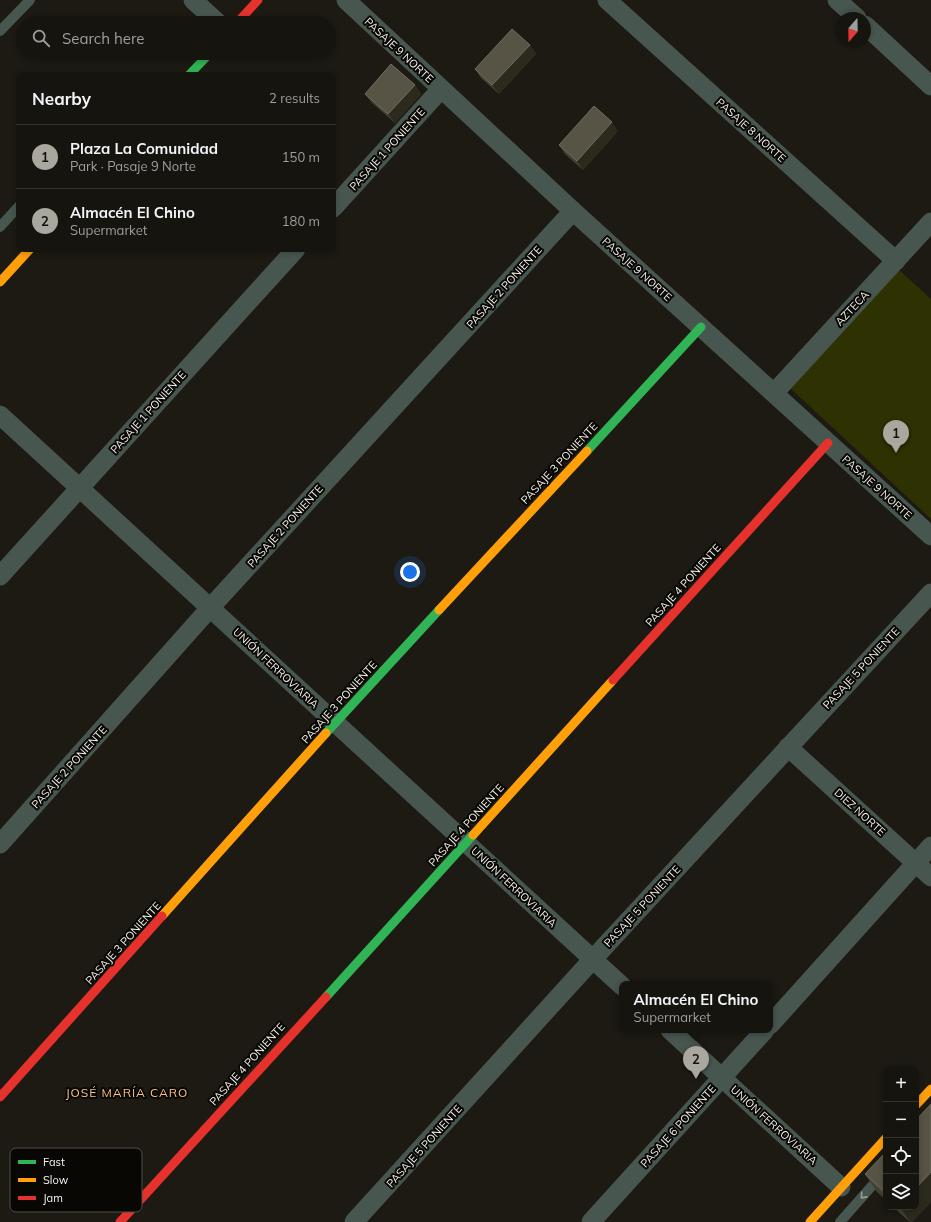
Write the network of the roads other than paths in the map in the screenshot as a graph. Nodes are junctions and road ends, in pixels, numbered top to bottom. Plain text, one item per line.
1 (30, 0) edge
2 (192, 0) edge
3 (258, 0) edge
4 (346, 0) edge
5 (607, 0) edge
6 (837, 0) edge
7 (850, 12) edge
8 (210, 16) edge
9 (243, 16) edge
10 (0, 31) edge
11 (871, 31) edge
12 (204, 60) edge
13 (193, 72) edge
14 (931, 86) edge
15 (441, 89) junction
16 (336, 205) edge
17 (16, 209) edge
18 (574, 211) junction
19 (931, 222) edge
20 (0, 227) edge
21 (27, 252) edge
22 (293, 252) edge
23 (896, 261) junction
24 (0, 269) edge
25 (1, 281) edge
26 (701, 327) junction
27 (774, 393) junction
28 (0, 415) edge
29 (828, 443) junction
30 (79, 488) junction
31 (931, 536) edge
32 (0, 576) edge
33 (931, 593) edge
34 (210, 608) junction
35 (335, 723) junction
36 (788, 747) junction
37 (466, 843) junction
38 (0, 844) edge
39 (931, 846) edge
40 (915, 863) junction
41 (931, 877) edge
42 (593, 959) junction
43 (619, 983) edge
44 (773, 1022) edge
45 (673, 1033) edge
46 (762, 1033) edge
47 (722, 1078) junction
48 (931, 1089) edge
49 (0, 1097) edge
50 (919, 1103) edge
51 (883, 1141) edge
52 (883, 1173) edge
53 (842, 1187) junction
54 (142, 1198) edge
55 (129, 1212) edge
56 (120, 1222) edge
57 (354, 1222) edge
58 (591, 1222) edge
59 (810, 1222) edge
60 (840, 1222) edge

1 - 10 lane
2 - 8 street
3 - 9 street
4 - 15 street, PASAJE 9 NORTE
5 - 23 street, PASAJE 8 NORTE
6 - 7 street
11 - 14 street
12 - 13 street
15 - 16 street, PASAJE 1 PONIENTE
15 - 18 street, PASAJE 9 NORTE
17 - 20 lane
18 - 26 street, PASAJE 9 NORTE
18 - 34 street, PASAJE 2 PONIENTE
19 - 23 street, AZTECA
21 - 25 street
22 - 30 street, PASAJE 1 PONIENTE
23 - 27 street, AZTECA
24 - 25 lane
26 - 27 street, PASAJE 9 NORTE
26 - 35 street, PASAJE 3 PONIENTE
27 - 29 street, PASAJE 9 NORTE
28 - 30 street, UNIÓN FERROVIARIA
29 - 31 street, PASAJE 9 NORTE
29 - 37 street, PASAJE 4 PONIENTE
30 - 32 street, PASAJE 1 PONIENTE
30 - 34 street, UNIÓN FERROVIARIA
33 - 36 street, PASAJE 5 PONIENTE
34 - 35 street, UNIÓN FERROVIARIA
34 - 38 street, PASAJE 2 PONIENTE
35 - 37 street, UNIÓN FERROVIARIA
35 - 49 street, PASAJE 3 PONIENTE
36 - 40 street, DIEZ NORTE
36 - 42 street, PASAJE 5 PONIENTE
37 - 42 street, UNIÓN FERROVIARIA
37 - 54 street, PASAJE 4 PONIENTE
39 - 40 street
40 - 41 street, DIEZ NORTE
40 - 44 street
42 - 43 street, UNIÓN FERROVIARIA
42 - 57 street, PASAJE 5 PONIENTE
45 - 47 street, UNIÓN FERROVIARIA
46 - 47 street, PASAJE 6 PONIENTE
47 - 53 street, UNIÓN FERROVIARIA
47 - 58 street, PASAJE 6 PONIENTE
48 - 50 street
51 - 53 street
52 -> 60 lane
53 - 59 street
55 - 56 street, PASAJE 4 PONIENTE

